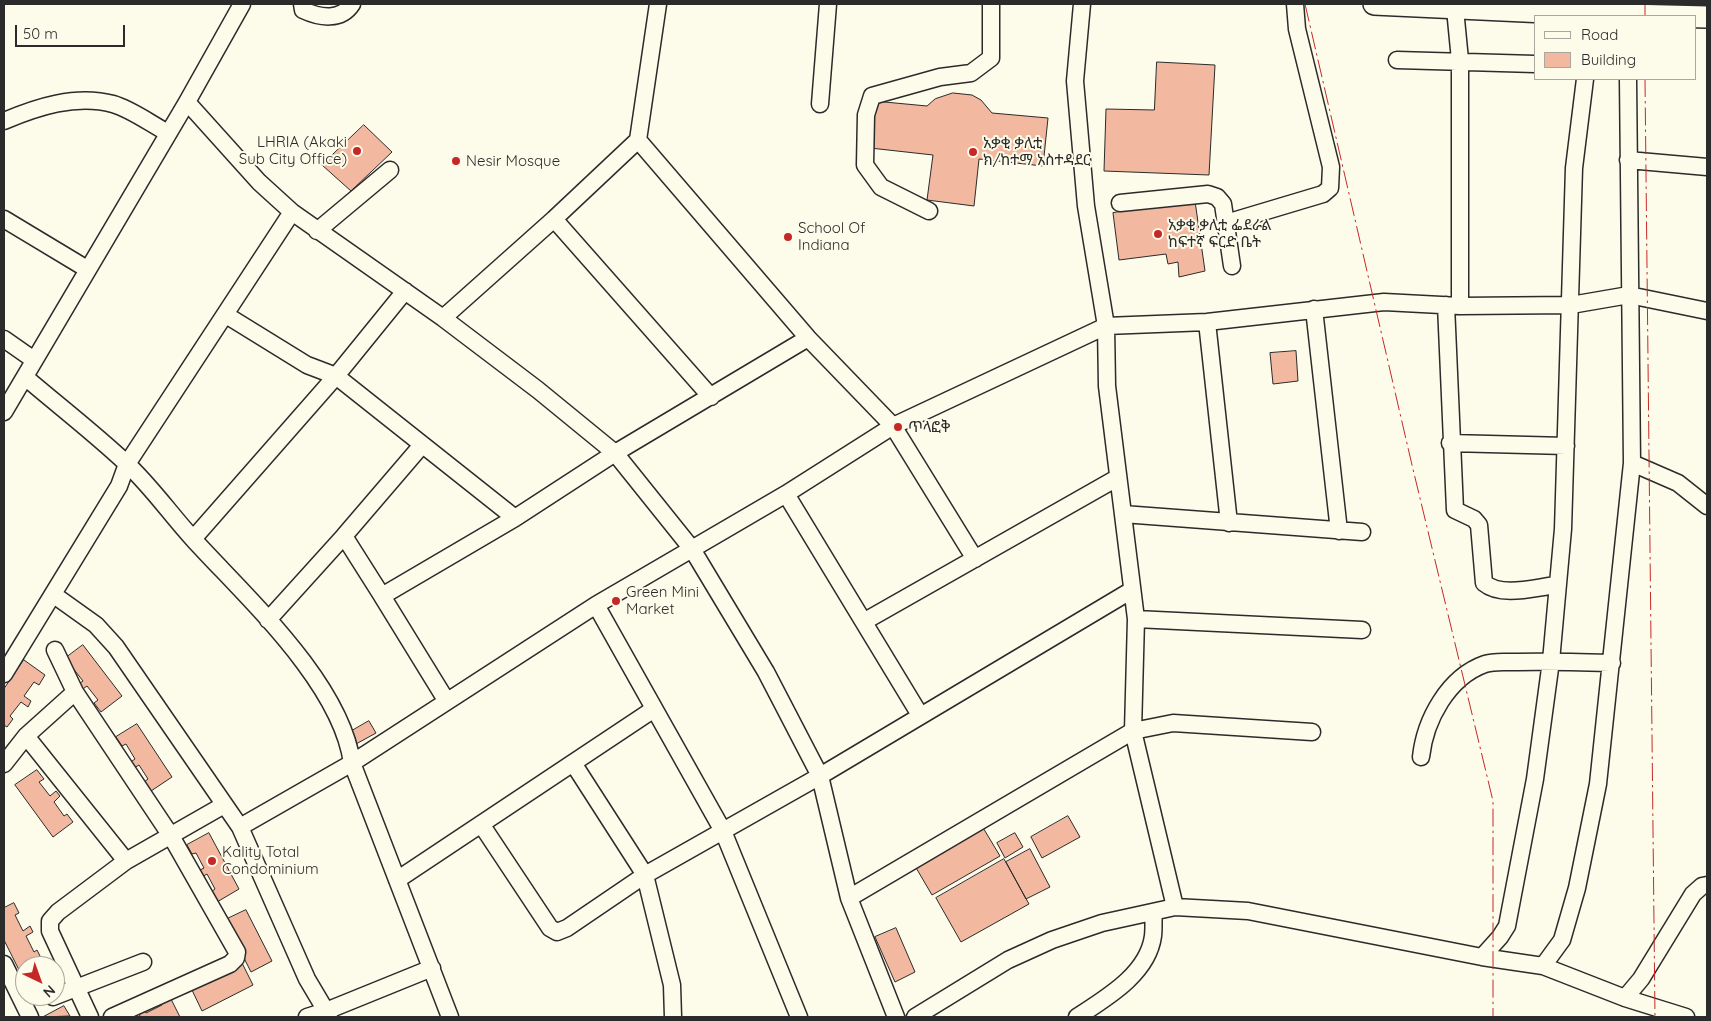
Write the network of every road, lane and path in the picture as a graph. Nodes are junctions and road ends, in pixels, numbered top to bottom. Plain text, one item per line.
1 (242, 4) edge
2 (302, 4) edge
3 (352, 4) edge
4 (658, 4) edge
5 (828, 4) edge
6 (991, 4) edge
7 (1082, 4) edge
8 (1295, 4) edge
9 (1374, 4) edge
10 (1454, 9) junction
11 (1588, 11) edge
12 (1628, 12) edge
13 (1687, 15) edge
14 (1397, 60) dead end
15 (1460, 60) junction
16 (1534, 64) edge
17 (1585, 80) edge
18 (1628, 80) edge
19 (187, 102) junction
20 (820, 104) dead end
21 (4, 121) edge
22 (168, 133) junction
23 (638, 140) junction
24 (1628, 160) junction
25 (1707, 168) edge
26 (390, 170) dead end
27 (1120, 203) dead end
28 (929, 211) dead end
29 (292, 212) junction
30 (4, 218) edge
31 (554, 219) junction
32 (1226, 223) junction
33 (317, 231) junction
34 (1232, 266) dead end
35 (87, 269) junction
36 (405, 291) junction
37 (1629, 294) junction
38 (1571, 305) junction
39 (1453, 306) junction
40 (1314, 309) junction
41 (1707, 311) edge
42 (226, 316) junction
43 (443, 318) junction
44 (1208, 322) junction
45 (1106, 326) junction
46 (808, 338) junction
47 (4, 339) edge
48 (34, 360) junction
49 (336, 376) junction
50 (25, 377) junction
51 (711, 397) junction
52 (4, 412) edge
53 (893, 426) junction
54 (1450, 443) junction
55 (422, 445) junction
56 (1566, 446) junction
57 (615, 453) junction
58 (1632, 463) junction
59 (127, 464) junction
60 (1118, 478) junction
61 (786, 494) junction
62 (1707, 506) edge
63 (1123, 514) junction
64 (515, 518) junction
65 (1229, 523) junction
66 (1339, 531) junction
67 (1362, 532) dead end
68 (344, 536) junction
69 (193, 539) junction
70 (692, 549) junction
71 (976, 559) junction
72 (1557, 585) junction
73 (1132, 590) junction
74 (54, 595) junction
75 (382, 596) junction
76 (596, 605) junction
77 (1136, 619) junction
78 (268, 620) junction
79 (865, 621) junction
80 (1362, 630) dead end
81 (55, 650) dead end
82 (1551, 661) junction
83 (1612, 663) junction
84 (4, 674) edge
85 (75, 692) junction
86 (446, 700) junction
87 (654, 709) junction
88 (920, 715) junction
89 (1133, 731) junction
90 (1312, 732) dead end
91 (26, 736) junction
92 (1421, 757) dead end
93 (352, 763) junction
94 (573, 763) junction
95 (4, 764) edge
96 (820, 776) junction
97 (224, 805) junction
98 (481, 824) junction
99 (240, 827) junction
100 (723, 831) junction
101 (170, 836) junction
102 (126, 861) junction
103 (645, 875) junction
104 (397, 880) junction
105 (1707, 885) edge
106 (849, 898) junction
107 (1175, 908) junction
108 (1154, 912) junction
109 (1482, 957) junction
110 (143, 962) dead end
111 (4, 964) edge
112 (1543, 966) junction
113 (432, 968) junction
114 (311, 987) junction
115 (77, 988) junction
116 (65, 992) edge
117 (1630, 999) junction
118 (328, 1014) edge
119 (30, 1017) edge
120 (90, 1017) edge
121 (112, 1017) edge
122 (309, 1017) edge
123 (450, 1017) edge
124 (673, 1017) edge
125 (799, 1017) edge
126 (896, 1017) edge
127 (915, 1017) edge
128 (1077, 1017) edge
129 (1640, 1017) edge
130 (1686, 1017) edge

1 - 19 street
2 - 3 street
4 - 23 street
5 - 20 street
6 - 28 street
7 - 45 street
8 - 32 street
9 - 10 main road
10 - 11 main road
10 - 15 street
11 - 12 main road
12 - 13 main road
14 - 15 street
15 - 16 street
15 - 39 street
17 - 38 street
18 - 24 street
19 - 22 street
19 - 29 street
21 - 22 street
22 - 35 street
23 - 31 street
23 - 46 street
24 - 25 street
24 - 37 street
26 - 33 street
27 - 32 street
29 - 33 street
29 - 42 street
30 - 35 street
31 - 43 street
31 - 51 street
32 - 34 street
33 - 36 street
35 - 48 street
36 - 43 street
36 - 49 street
37 - 38 street
37 - 41 street
37 - 58 street
38 - 39 street
38 - 56 street
39 - 40 street
39 - 54 street
40 - 44 street
40 - 66 street
42 - 49 street
42 - 59 street
43 - 57 street
44 - 45 street
44 - 65 street
45 - 53 street
45 - 60 street
46 - 51 street
46 - 53 street
47 - 48 street
48 - 50 street
49 - 55 street
49 - 69 street
50 - 52 street
50 - 59 street
51 - 57 street
53 - 61 street
53 - 71 street
54 - 56 street
54 - 72 street
55 - 64 street
55 - 68 street
56 - 72 street
57 - 64 street
57 - 70 street
58 - 62 street
58 - 83 street
59 - 69 street
59 - 74 street
60 - 63 street
60 - 71 street
61 - 70 street
61 - 79 street
63 - 65 street
63 - 73 street
64 - 75 street
65 - 66 street
66 - 67 street
68 - 75 street
68 - 78 street
69 - 78 street
70 - 76 street
70 - 96 street
71 - 79 street
72 - 82 street
73 - 77 street
73 - 88 street
74 - 84 street
74 - 97 street
75 - 86 street
76 - 86 street
76 - 87 street
77 - 80 street
77 - 89 street
78 - 93 street
79 - 88 street
81 - 85 street
82 - 83 street
82 - 92 street
82 - 109 street
83 - 112 street
85 - 91 street
85 - 101 street
86 - 93 street
87 - 94 street
87 - 100 street
88 - 96 street
89 - 90 street
89 - 106 street
89 - 107 street
91 - 95 street
91 - 102 street
93 - 99 street
93 - 104 street
94 - 98 street
94 - 103 street
96 - 100 street
96 - 106 street
97 - 99 street
97 - 101 street
98 - 103 street
98 - 104 street
99 - 114 street
100 - 103 street
100 - 125 street
101 - 102 street
101 - 121 street
102 - 115 street
103 - 124 street
104 - 113 street
105 - 117 street
106 - 126 street
107 - 108 street
107 - 109 street
108 - 127 street
108 - 128 street
109 - 112 street
110 - 115 street
111 - 119 street
112 - 117 street
113 - 118 street
113 - 123 street
114 - 118 street
114 - 122 street
115 - 116 street
115 - 120 street
117 - 129 street
117 - 130 street
118 - 122 street

